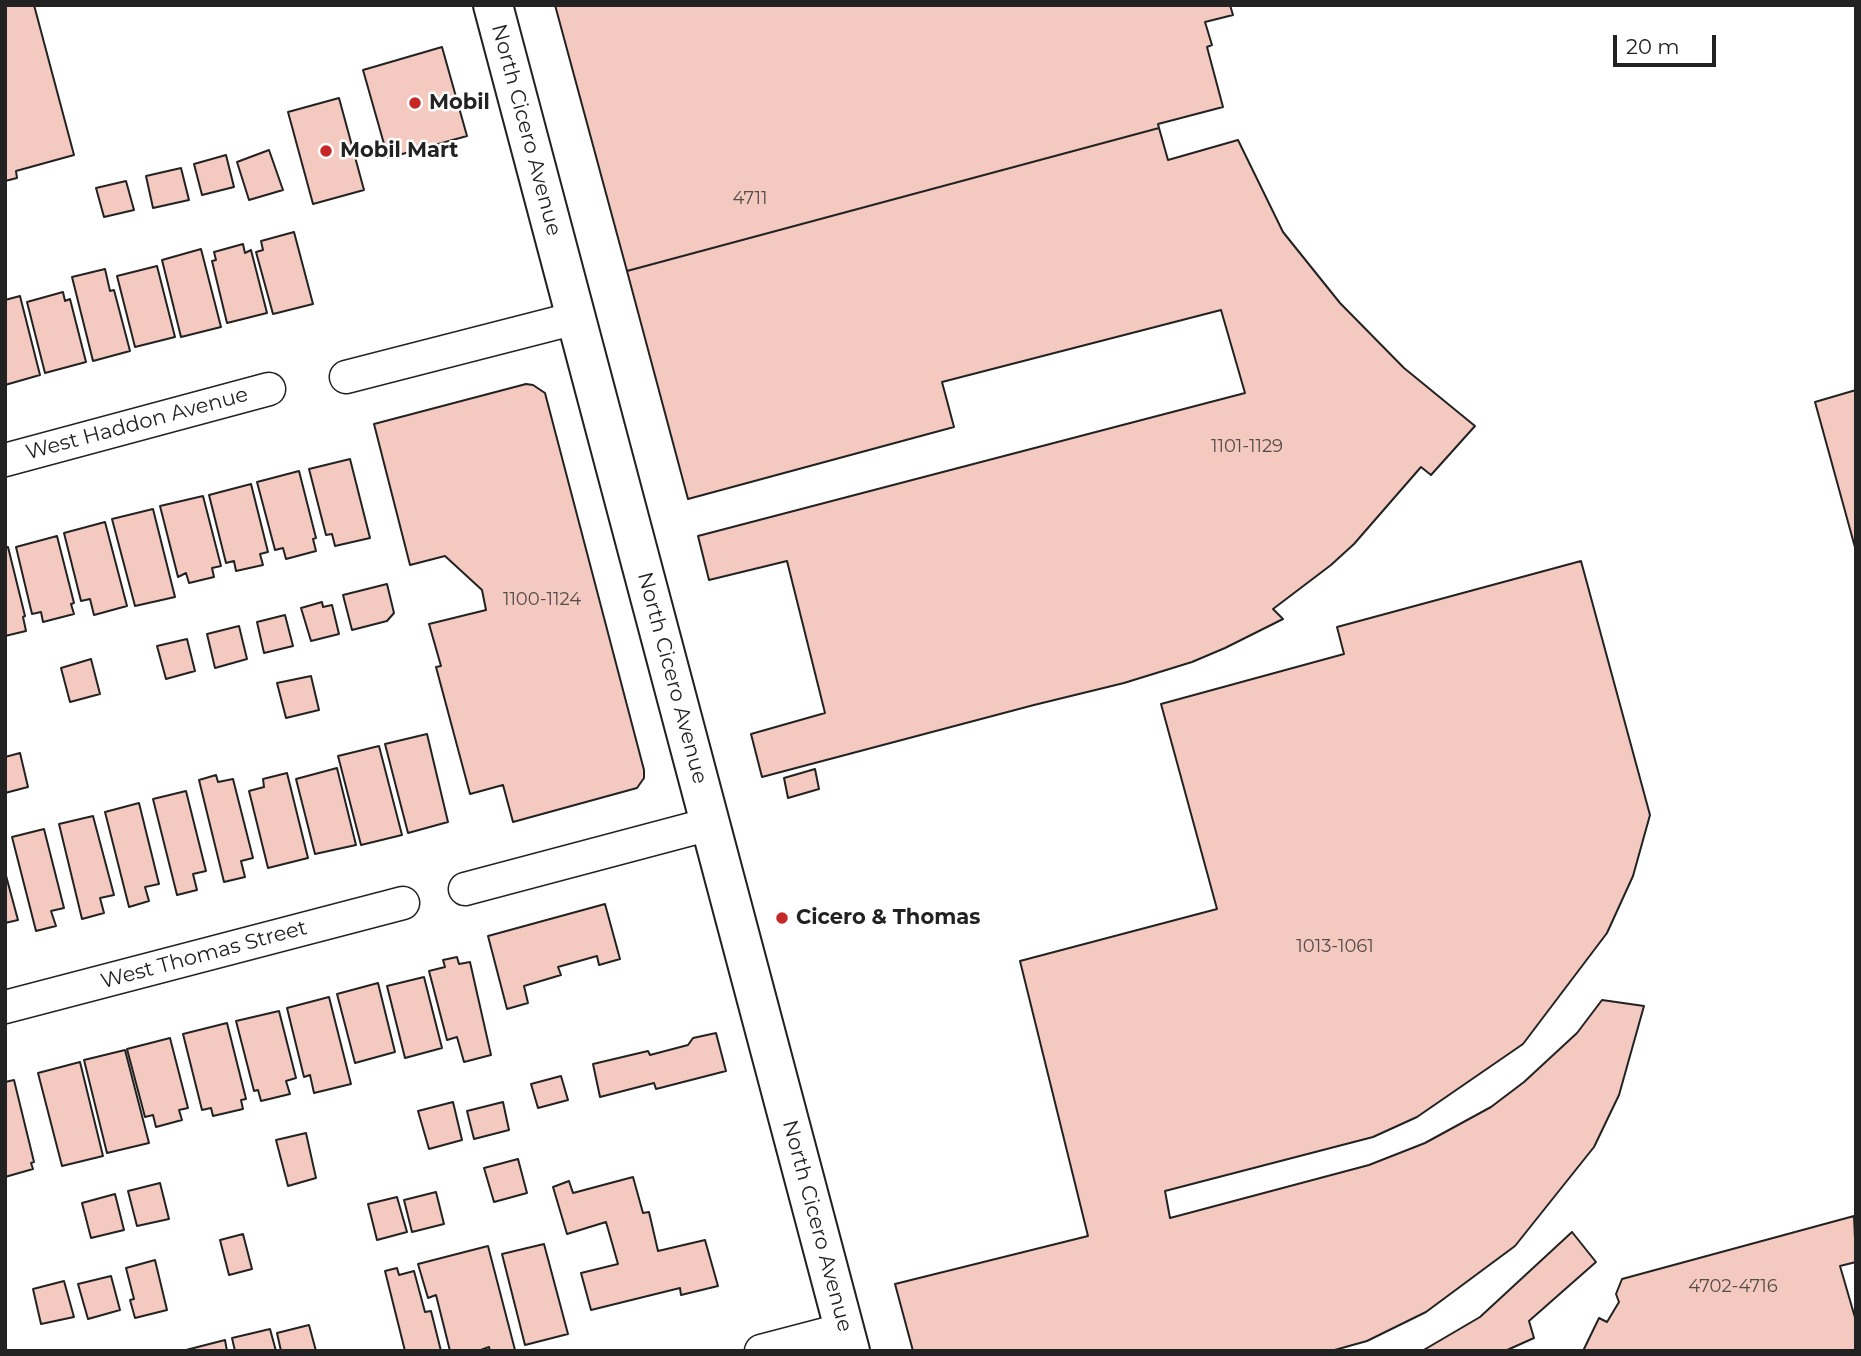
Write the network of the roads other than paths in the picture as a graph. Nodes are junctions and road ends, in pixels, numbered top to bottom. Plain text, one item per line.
1 (493, 5) edge
2 (576, 318) junction
3 (346, 377) dead end
4 (269, 389) dead end
5 (5, 460) edge
6 (710, 824) junction
7 (465, 889) dead end
8 (402, 902) dead end
9 (5, 1007) edge
10 (848, 1340) edge
11 (761, 1351) edge

1 - 2 main road, North Cicero Avenue
2 - 3 street
2 - 6 main road, North Cicero Avenue
4 - 5 street, West Haddon Avenue
6 - 7 street
6 - 10 main road, North Cicero Avenue
8 - 9 street, West Thomas Street
10 - 11 street

